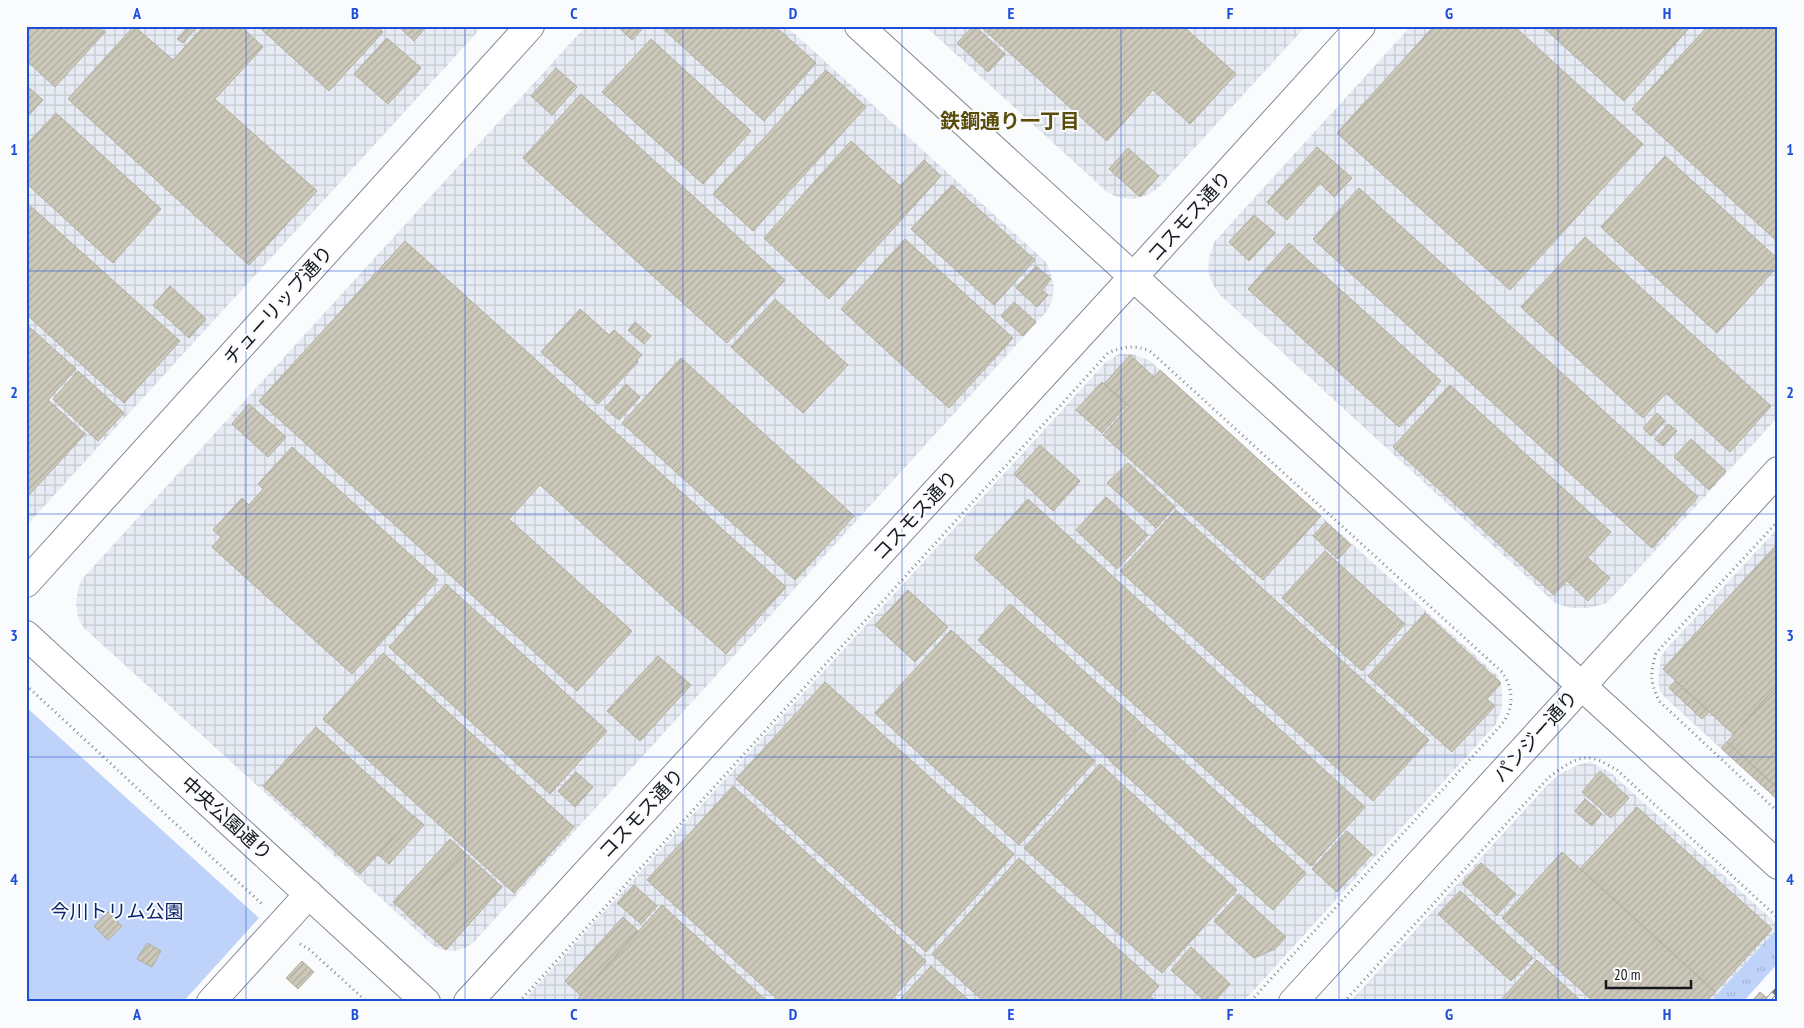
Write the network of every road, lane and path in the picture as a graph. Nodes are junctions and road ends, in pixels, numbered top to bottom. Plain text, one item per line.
1 (530, 26) edge
2 (859, 26) edge
3 (1361, 26) edge
4 (1134, 276) junction
5 (1778, 471) edge
6 (1778, 521) edge
7 (26, 583) edge
8 (26, 635) edge
9 (26, 685) edge
10 (1580, 686) junction
11 (1778, 812) edge
12 (1778, 865) edge
13 (310, 894) junction
14 (264, 906) dead end
15 (1778, 918) edge
16 (294, 947) dead end
17 (211, 1002) edge
18 (367, 1002) edge
19 (426, 1002) edge
20 (468, 1002) edge
21 (519, 1002) edge
22 (1250, 1002) edge
23 (1293, 1002) edge
24 (1344, 1002) edge

1 - 7 street, チューリップ通り
2 - 4 street
3 - 4 street, コスモス通り
4 - 10 street
4 - 20 street, コスモス通り
5 - 10 street, パンジー通り
6 - 11 path
8 - 13 street, 中央公園通り
9 - 14 path
10 - 12 street
10 - 23 street, パンジー通り
13 - 17 street
13 - 19 street, 中央公園通り
15 - 24 path
16 - 18 path
21 - 22 path

